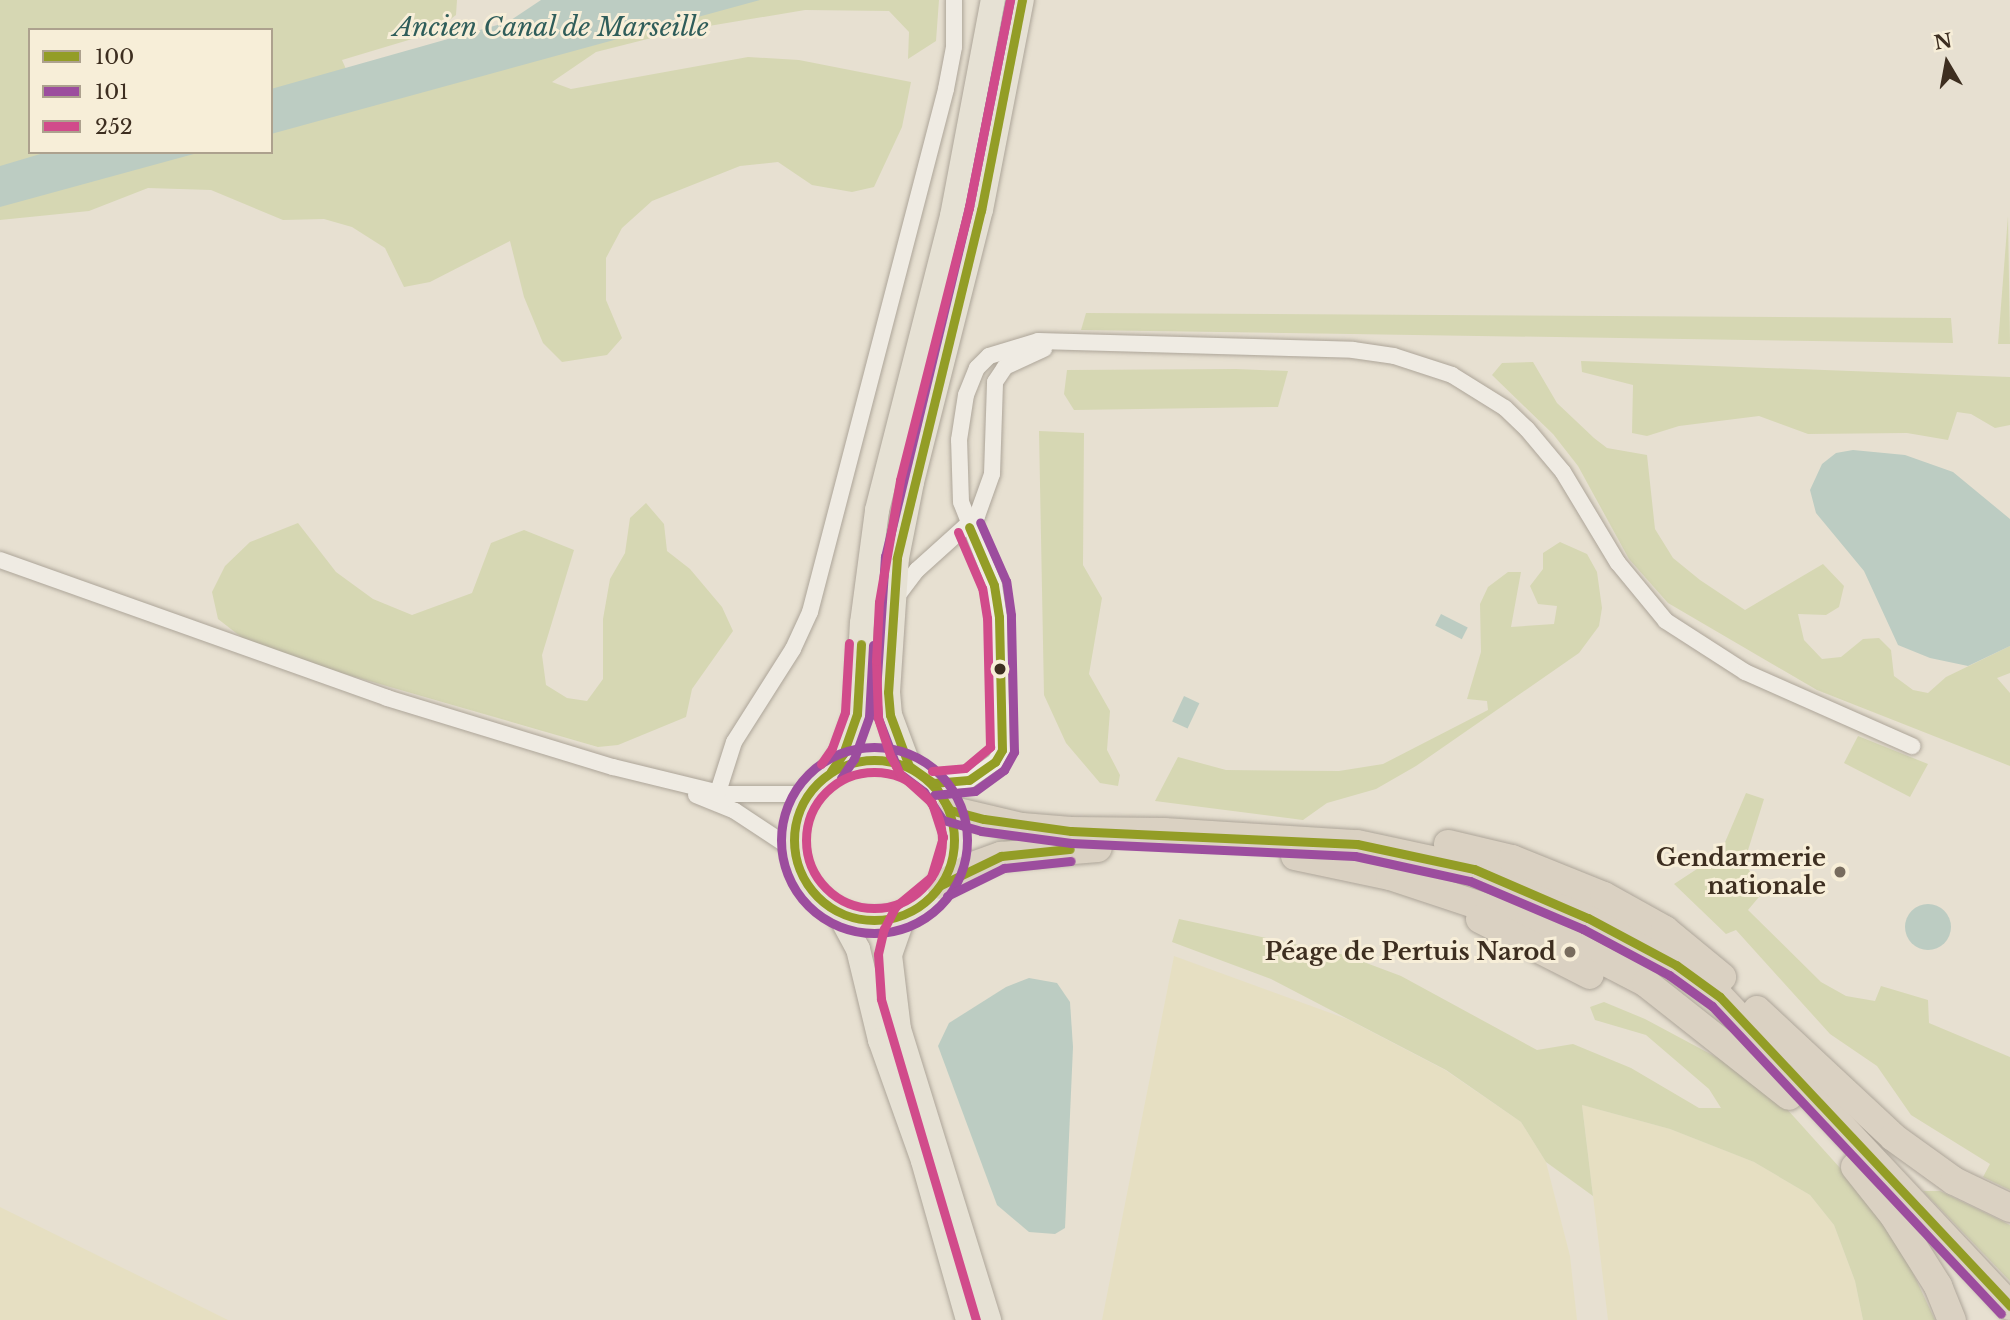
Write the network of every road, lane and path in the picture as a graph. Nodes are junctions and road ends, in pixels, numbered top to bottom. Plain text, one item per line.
1 (954, 0) edge
2 (993, 0) edge
3 (1022, 0) edge
4 (1085, 344) junction
5 (969, 527) junction
6 (0, 560) edge
7 (891, 604) junction
8 (1912, 746) dead end
9 (909, 766) junction
10 (831, 771) junction
11 (658, 780) junction
12 (933, 783) junction
13 (718, 792) junction
14 (807, 793) junction
15 (950, 810) junction
16 (1357, 844) junction
17 (794, 850) junction
18 (941, 885) junction
19 (838, 912) junction
20 (904, 915) junction
21 (2010, 1208) edge
22 (2010, 1306) edge
23 (968, 1320) edge
24 (989, 1320) edge
25 (1952, 1320) edge

1 - 13 street
2 - 10 main road
3 - 7 main road
4 - 5 street
4 - 5 street
4 - 8 street
5 - 7 street
5 - 12 street
6 - 11 street
7 - 9 main road
9 - 10 main road
9 - 12 main road
10 - 14 main road
11 - 13 street
11 - 17 street
12 - 15 main road
13 - 14 street
14 - 17 main road
15 - 16 highway
15 - 18 main road
16 - 21 highway
16 - 22 highway
17 - 19 main road
18 - 20 main road
18 - 25 highway
19 - 20 main road
19 - 23 main road
20 - 24 main road

